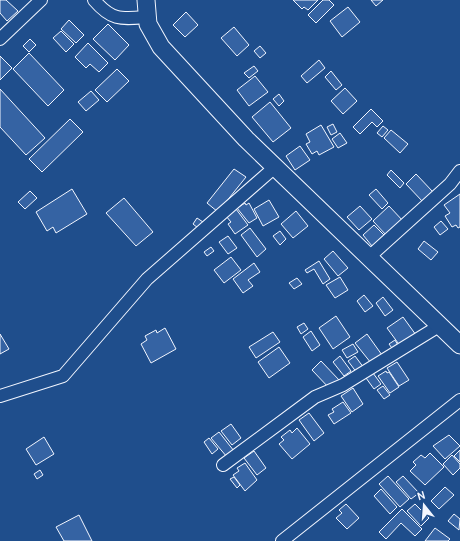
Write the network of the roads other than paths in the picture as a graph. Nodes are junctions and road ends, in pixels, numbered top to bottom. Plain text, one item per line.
1 (42, 0) edge
2 (94, 0) edge
3 (146, 0) edge
4 (147, 17) junction
5 (0, 39) edge
6 (275, 167) junction
7 (460, 171) edge
8 (368, 258) junction
9 (439, 326) junction
10 (460, 345) edge
11 (0, 396) edge
12 (460, 400) edge
13 (223, 465) dead end
14 (282, 541) edge

1 - 5 street
2 - 4 street
3 - 4 street
4 - 6 street
6 - 8 street
6 - 11 street
7 - 8 street
8 - 9 street
9 - 10 street
9 - 13 street
12 - 14 street

